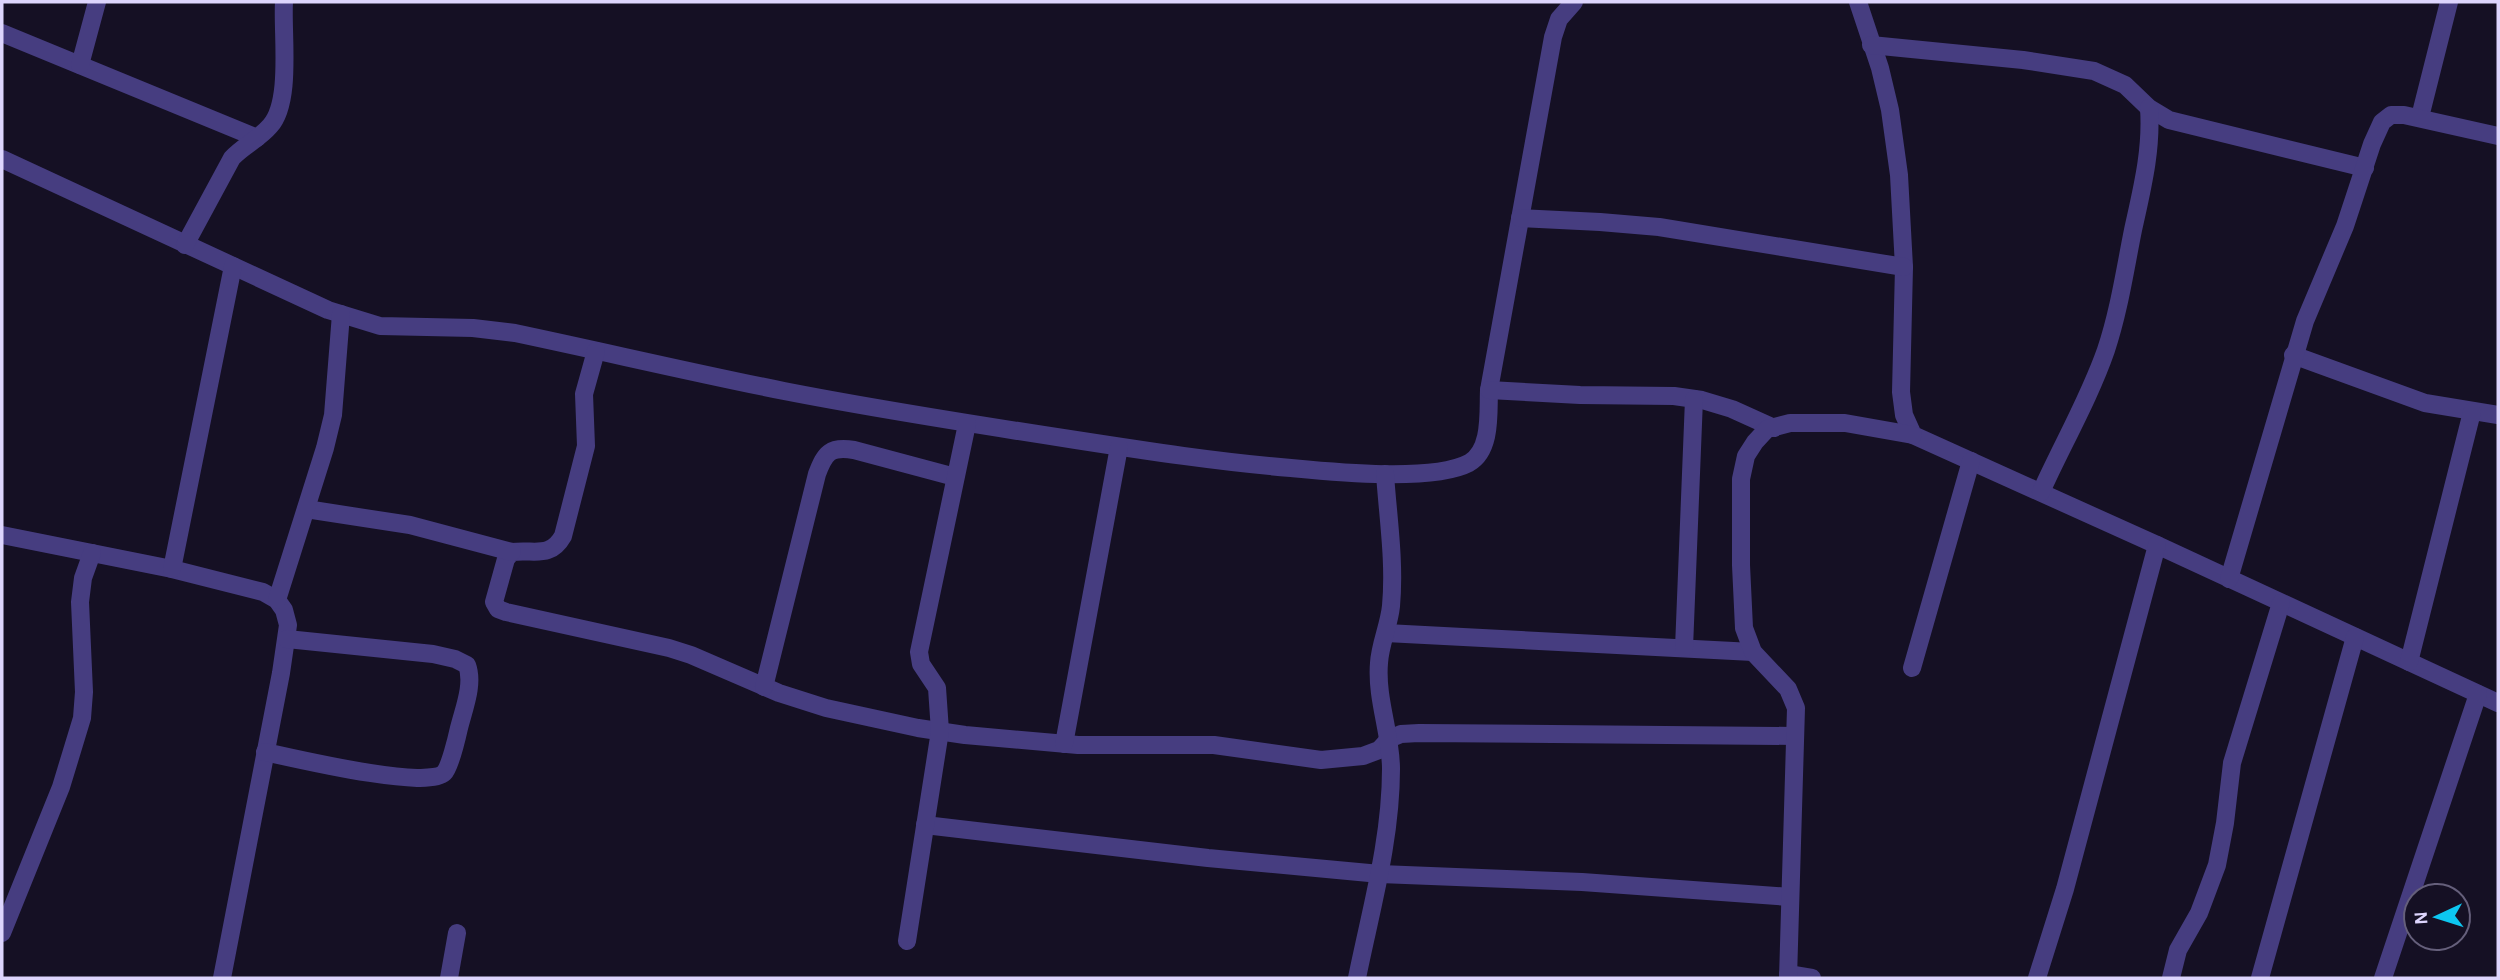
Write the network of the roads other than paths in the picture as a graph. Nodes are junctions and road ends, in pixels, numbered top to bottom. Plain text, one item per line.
1 (97, 2) edge
2 (284, 2) edge
3 (1574, 2) edge
4 (1858, 2) edge
5 (2449, 2) edge
6 (2, 33) edge
7 (1871, 45) junction
8 (80, 65) junction
9 (2149, 108) junction
10 (2420, 117) junction
11 (2498, 136) edge
12 (257, 138) junction
13 (2, 159) edge
14 (2365, 168) junction
15 (1520, 218) junction
16 (185, 245) junction
17 (233, 266) junction
18 (1904, 267) junction
19 (341, 314) junction
20 (596, 351) junction
21 (2293, 355) junction
22 (1489, 390) junction
23 (1694, 400) junction
24 (2473, 412) junction
25 (2498, 415) edge
26 (967, 424) junction
27 (1774, 428) junction
28 (1913, 435) junction
29 (1119, 447) junction
30 (1970, 461) junction
31 (1385, 474) junction
32 (955, 477) junction
33 (2041, 492) junction
34 (306, 509) junction
35 (2, 535) edge
36 (2157, 545) junction
37 (512, 552) junction
38 (92, 553) junction
39 (172, 569) junction
40 (2229, 579) junction
41 (277, 600) junction
42 (2281, 603) junction
43 (1386, 633) junction
44 (2355, 637) junction
45 (287, 639) junction
46 (1684, 648) junction
47 (1753, 652) junction
48 (2409, 662) junction
49 (1912, 668) dead end
50 (764, 687) junction
51 (2478, 694) junction
52 (2498, 703) edge
53 (940, 731) junction
54 (1795, 736) junction
55 (1390, 739) junction
56 (1064, 744) junction
57 (265, 752) junction
58 (925, 825) junction
59 (1380, 874) junction
60 (1790, 897) junction
61 (2, 933) edge
62 (457, 933) dead end
63 (907, 941) dead end
64 (1788, 976) edge
65 (222, 978) edge
66 (449, 978) edge
67 (1357, 978) edge
68 (1812, 978) edge
69 (2038, 978) edge
70 (2172, 978) edge
71 (2260, 978) edge
72 (2382, 978) edge

1 - 8 street
2 - 12 street
3 - 15 street
4 - 7 street
5 - 10 street
6 - 8 street
7 - 9 street
7 - 18 street
8 - 12 street
9 - 14 street
9 - 33 street
10 - 11 street
10 - 14 street
12 - 16 street
13 - 16 street
14 - 21 street
15 - 18 street
15 - 22 street
16 - 17 street
17 - 19 street
17 - 39 street
18 - 28 street
19 - 20 street
19 - 34 street
20 - 26 street
20 - 37 street
21 - 24 street
21 - 40 street
22 - 23 street
22 - 31 street
23 - 27 street
23 - 46 street
24 - 25 street
24 - 48 street
26 - 29 street
26 - 32 street
27 - 28 street
27 - 47 street
28 - 30 street
29 - 31 street
29 - 56 street
30 - 33 street
30 - 49 street
31 - 43 street
32 - 50 street
32 - 53 street
33 - 36 street
34 - 37 street
34 - 41 street
35 - 38 street
36 - 40 street
36 - 69 street
37 - 50 street
38 - 39 street
38 - 61 street
39 - 41 street
40 - 42 street
41 - 45 street
42 - 44 street
42 - 70 street
43 - 46 street
43 - 55 street
44 - 48 street
44 - 71 street
45 - 57 street
45 - 57 street
46 - 47 street
47 - 54 street
48 - 51 street
50 - 53 street
51 - 52 street
51 - 72 street
53 - 56 street
53 - 58 street
54 - 55 street
54 - 60 street
55 - 56 street
55 - 59 street
57 - 65 street
58 - 59 street
58 - 63 street
59 - 60 street
59 - 67 street
60 - 64 street
62 - 66 street
64 - 68 street

